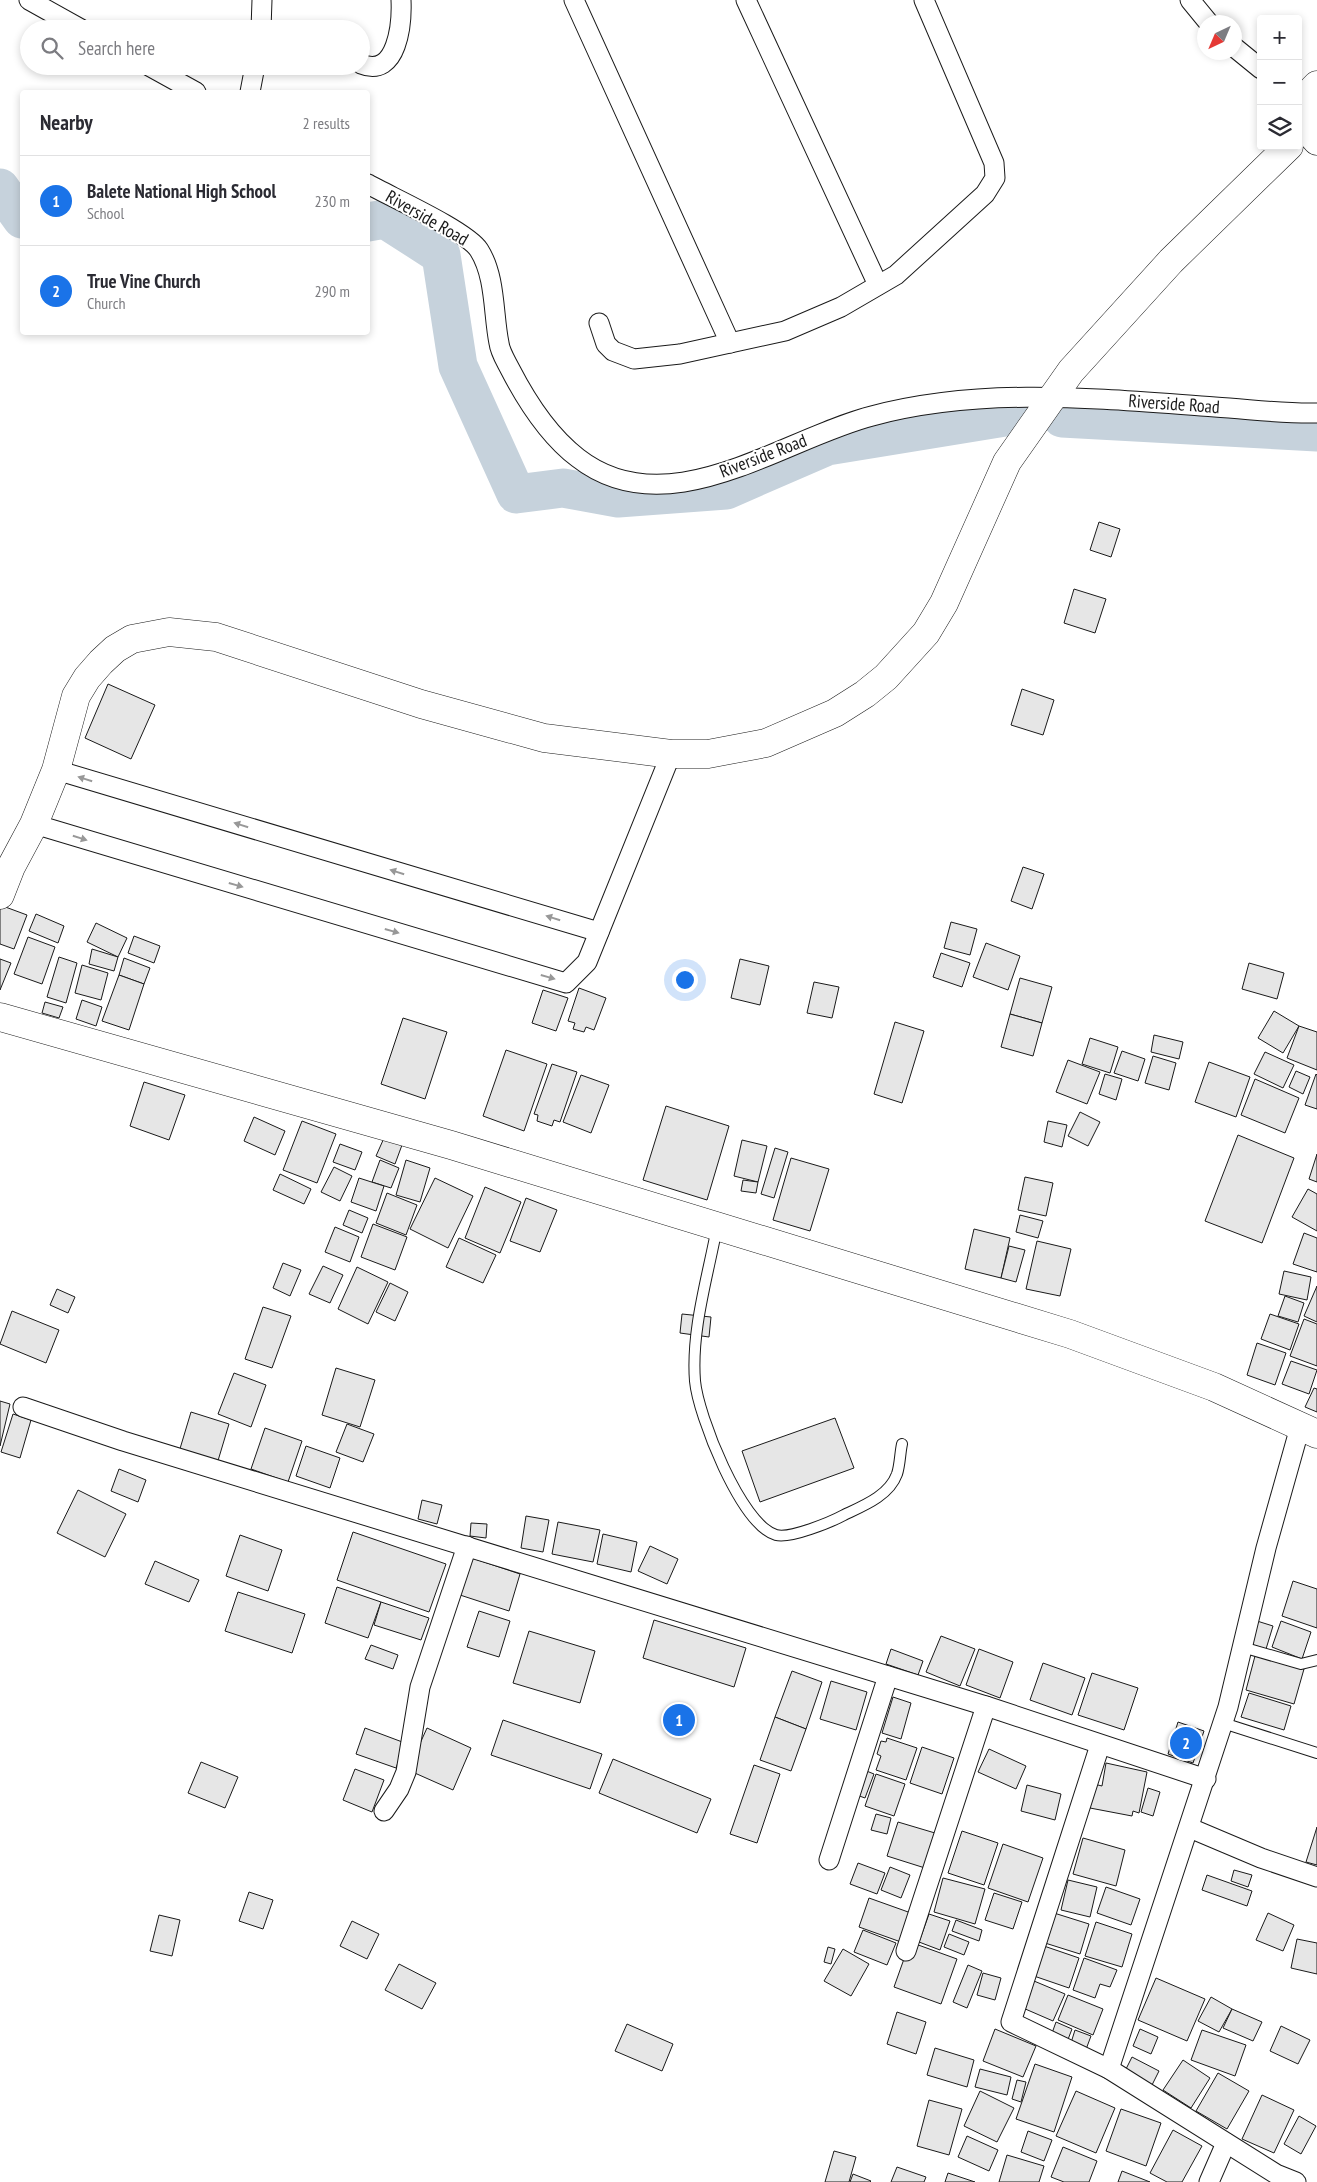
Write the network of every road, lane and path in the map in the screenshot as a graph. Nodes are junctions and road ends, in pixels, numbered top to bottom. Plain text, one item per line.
1 (29, 0) edge
2 (262, 0) edge
3 (401, 0) edge
4 (574, 0) edge
5 (746, 0) edge
6 (924, 0) edge
7 (1190, 0) edge
8 (1202, 15) edge
9 (65, 20) edge
10 (264, 20) edge
11 (1242, 54) edge
12 (370, 64) edge
13 (1257, 66) edge
14 (165, 75) edge
15 (253, 75) edge
16 (1308, 89) edge
17 (192, 90) edge
18 (250, 90) edge
19 (1303, 139) edge
20 (370, 185) edge
21 (878, 286) junction
22 (599, 323) dead end
23 (730, 343) junction
24 (1053, 396) junction
25 (1317, 413) edge
26 (671, 754) junction
27 (56, 770) junction
28 (34, 824) junction
29 (0, 895) edge
30 (599, 932) junction
31 (0, 1017) edge
32 (717, 1226) junction
33 (23, 1407) dead end
34 (1309, 1431) edge
35 (902, 1444) dead end
36 (466, 1546) junction
37 (1242, 1646) junction
38 (1317, 1660) edge
39 (888, 1676) junction
40 (986, 1706) junction
41 (1223, 1723) junction
42 (1100, 1745) junction
43 (1317, 1753) edge
44 (1206, 1779) junction
45 (384, 1811) dead end
46 (1190, 1828) junction
47 (830, 1860) dead end
48 (1317, 1877) edge
49 (906, 1951) dead end
50 (1109, 2069) junction
51 (1226, 2143) junction
52 (1208, 2182) edge
53 (1296, 2182) edge

1 - 9 street
2 - 10 street
3 - 12 street
4 - 23 street
5 - 21 street
6 - 21 street
7 - 8 street
11 - 13 street
14 - 17 street
15 - 18 street
16 - 19 street
19 - 24 street
20 - 24 street, Riverside Road
21 - 23 street
22 - 23 street
24 - 25 street, Riverside Road
24 - 26 street
26 - 27 street
26 - 30 street
27 - 28 street
30 -> 27 street
28 - 29 street
28 -> 30 street
31 - 32 street
32 - 34 street
32 - 35 lane
33 - 36 street
34 - 37 street
36 - 39 street
36 - 45 street
37 - 38 lane
37 - 41 street
39 - 40 street
39 - 47 street
40 - 42 street
40 - 49 street
41 - 43 lane
41 - 44 street
42 - 44 street
42 - 50 street
44 - 46 street
46 - 48 street
46 - 50 street
50 - 51 street
51 - 52 street
51 - 53 street

